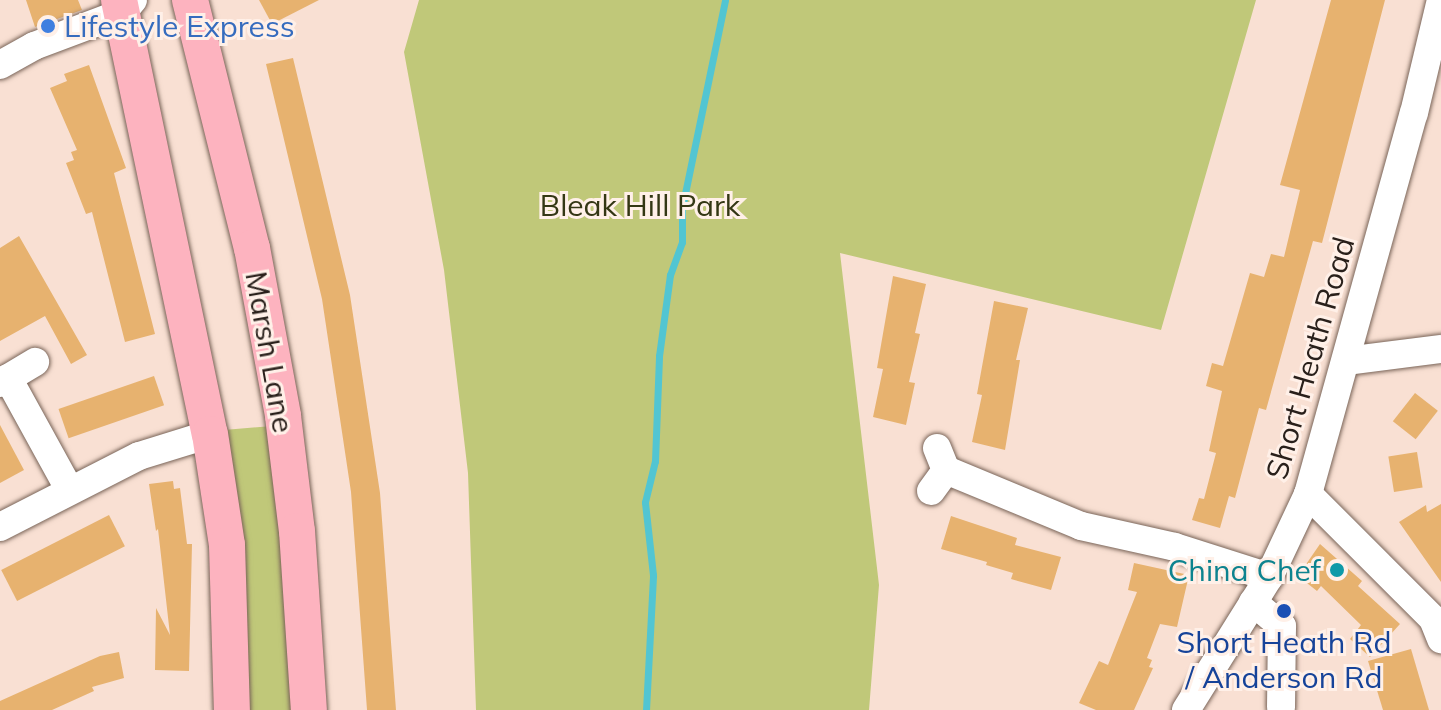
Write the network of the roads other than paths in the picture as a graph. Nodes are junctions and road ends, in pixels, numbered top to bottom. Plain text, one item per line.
1 (190, 0) edge
2 (1441, 0) edge
3 (125, 4) edge
4 (0, 65) edge
5 (1441, 349) edge
6 (1346, 361) junction
7 (35, 362) dead end
8 (4, 381) edge
9 (210, 434) junction
10 (938, 469) dead end
11 (69, 489) junction
12 (1308, 494) junction
13 (0, 527) edge
14 (1269, 577) junction
15 (1253, 602) junction
16 (1441, 639) edge
17 (1281, 707) dead end
18 (232, 710) edge
19 (309, 710) edge
20 (1186, 710) edge

1 - 19 main road, Marsh Lane
2 - 6 street, Short Heath Road
3 - 4 street
3 - 9 main road
5 - 6 street
6 - 12 street, Short Heath Road
7 - 8 street
8 - 11 street
9 - 11 street
9 - 18 main road
10 - 14 street
11 - 13 street
12 - 14 street, Short Heath Road
12 - 16 street
14 - 15 street, Short Heath Road
15 - 17 street
15 - 20 street, Short Heath Road

